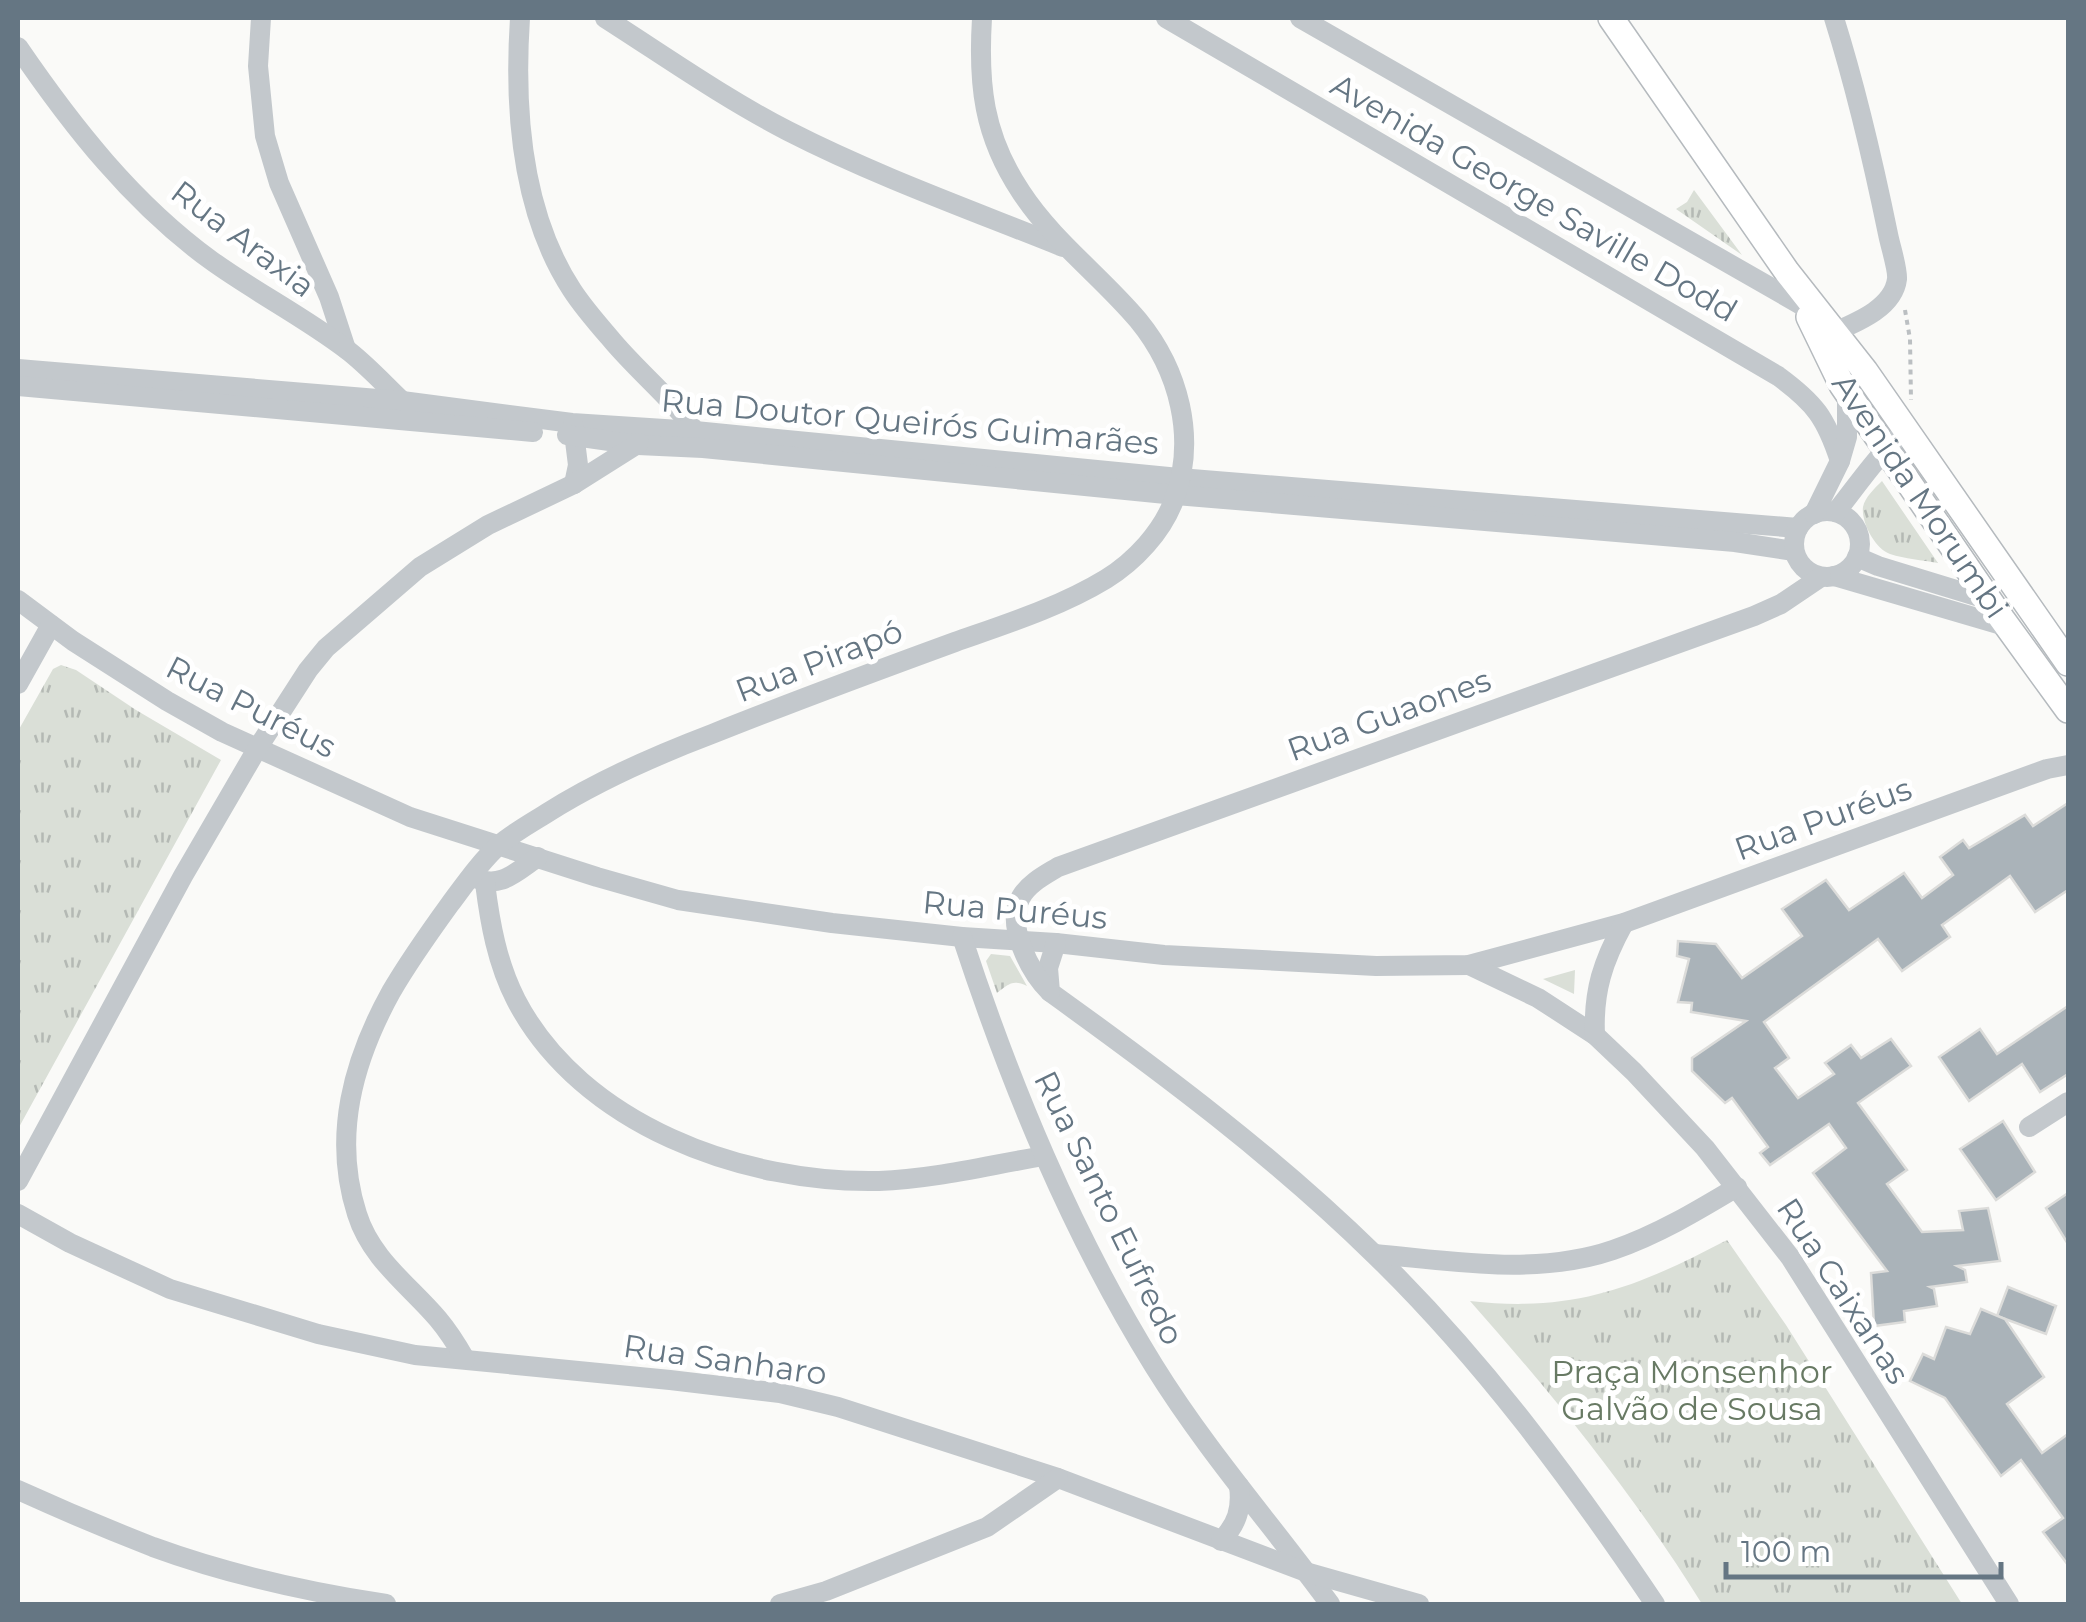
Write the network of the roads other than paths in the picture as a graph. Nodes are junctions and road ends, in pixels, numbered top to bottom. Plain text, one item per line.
1 (261, 18) edge
2 (520, 18) edge
3 (606, 18) edge
4 (982, 18) edge
5 (1166, 18) edge
6 (1300, 18) edge
7 (1611, 18) edge
8 (1834, 18) edge
9 (18, 47) edge
10 (1070, 249) junction
11 (1787, 272) junction
12 (1803, 306) junction
13 (1827, 336) junction
14 (352, 355) junction
15 (18, 369) edge
16 (18, 386) edge
17 (1847, 393) junction
18 (374, 399) junction
19 (402, 410) junction
20 (574, 429) junction
21 (1906, 429) junction
22 (644, 436) junction
23 (699, 440) junction
24 (1885, 448) junction
25 (1840, 461) junction
26 (574, 484) junction
27 (1178, 487) junction
28 (1836, 512) junction
29 (1806, 521) junction
30 (1794, 551) junction
31 (1858, 557) junction
32 (1828, 576) junction
33 (18, 600) edge
34 (1989, 600) junction
35 (2040, 624) junction
36 (51, 625) junction
37 (2008, 627) junction
38 (2068, 663) edge
39 (18, 684) edge
40 (2068, 710) edge
41 (2068, 748) edge
42 (256, 749) junction
43 (2068, 765) edge
44 (2047, 769) junction
45 (500, 844) junction
46 (538, 856) junction
47 (478, 880) junction
48 (1624, 924) junction
49 (962, 937) junction
50 (1020, 940) junction
51 (1056, 943) junction
52 (1469, 964) junction
53 (1050, 992) junction
54 (1596, 1035) junction
55 (2068, 1102) edge
56 (2029, 1127) dead end
57 (1044, 1156) junction
58 (18, 1181) edge
59 (1736, 1187) junction
60 (18, 1214) edge
61 (1375, 1254) junction
62 (465, 1359) junction
63 (1058, 1478) junction
64 (1239, 1486) junction
65 (18, 1490) edge
66 (1221, 1541) junction
67 (1306, 1572) junction
68 (826, 1598) edge
69 (386, 1604) edge
70 (780, 1604) edge
71 (1330, 1604) edge
72 (1419, 1604) edge
73 (1655, 1604) edge
74 (2009, 1604) edge

1 - 14 street
2 - 23 street
3 - 10 street
4 - 10 street
5 - 25 street, Avenida George Saville Dodd
6 - 12 street, Avenida George Saville Dodd
7 - 11 main road, Avenida Morumbi
8 - 13 street
9 - 14 street, Rua Araxia
10 - 27 street
11 - 12 main road, Avenida Morumbi
11 - 13 main road, Avenida Morumbi
12 - 13 main road, Avenida Morumbi
13 - 17 main road, Avenida Morumbi
13 - 21 main road, Avenida Morumbi
14 - 18 street
14 - 19 street, Rua Araxia
15 - 18 street, Rua Doutor Queirós Guimarães
16 - 19 street, Rua Doutor Queirós Guimarães
17 - 24 main road, Avenida Morumbi
17 - 25 street
18 - 19 street, Rua Doutor Queirós Guimarães
19 - 20 street, Rua Doutor Queirós Guimarães
20 - 22 street, Rua Doutor Queirós Guimarães
20 - 26 street
21 - 24 street
21 - 35 main road, Avenida Morumbi
22 - 23 street, Rua Doutor Queirós Guimarães
22 - 26 street
23 - 27 street, Rua Doutor Queirós Guimarães
24 - 28 street
24 - 34 main road, Avenida Morumbi
25 - 29 street
26 - 42 street
27 - 29 street, Rua Doutor Queirós Guimarães
27 - 30 street, Rua Doutor Queirós Guimarães
27 - 45 street, Rua Pirapó
28 - 29 street
28 - 31 street
29 - 30 street
30 - 32 street
31 - 32 street
31 - 34 street
32 - 37 street
32 - 50 street, Rua Guaones
33 - 36 street, Rua Puréus
34 - 35 main road
34 - 37 main road, Avenida Morumbi
35 - 38 main road, Avenida Morumbi
36 - 39 street
36 - 42 street, Rua Puréus
37 - 40 main road, Avenida Morumbi
41 - 44 street, Rua Puréus
42 - 45 street, Rua Puréus
42 - 58 street
43 - 44 street, Rua Puréus
44 - 48 street, Rua Puréus
45 - 46 street, Rua Puréus
45 - 47 street, Rua Pirapó
46 - 47 street, Rua Pirapó
46 - 49 street, Rua Puréus
47 - 57 street
47 - 62 street, Rua Pirapó
48 - 52 street, Rua Puréus
48 - 54 street
49 - 50 street, Rua Puréus
49 - 57 street, Rua Santo Eufredo
50 - 51 street, Rua Puréus
50 - 53 street
51 - 52 street, Rua Puréus
51 - 53 street
52 - 54 street, Rua Caixanas
53 - 61 street
54 - 59 street, Rua Caixanas
55 - 56 street
57 - 64 street, Rua Santo Eufredo
59 - 61 street
59 - 74 street, Rua Caixanas
60 - 62 street, Rua Sanharo
61 - 73 street
62 - 63 street, Rua Sanharo
63 - 66 street, Rua Sanharo
63 - 68 street
64 - 66 street
64 - 67 street, Rua Santo Eufredo
65 - 69 street
66 - 67 street, Rua Sanharo
67 - 71 street, Rua Santo Eufredo
67 - 72 street, Rua Sanharo
68 - 70 street

